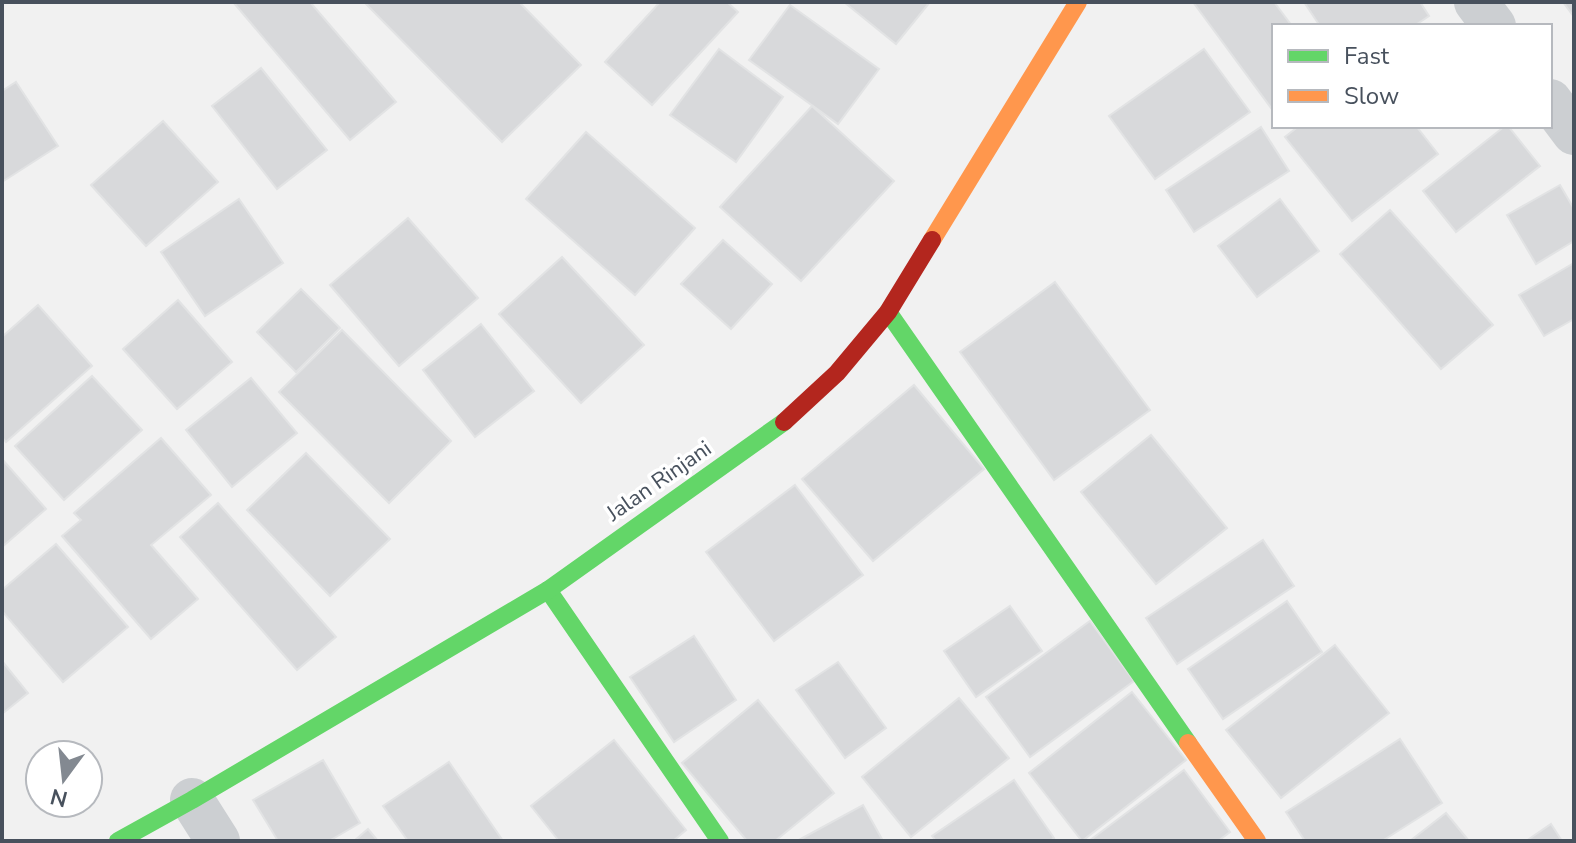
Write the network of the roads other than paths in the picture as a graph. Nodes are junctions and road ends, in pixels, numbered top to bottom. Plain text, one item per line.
1 (1078, 2) edge
2 (1476, 2) edge
3 (1492, 24) edge
4 (1552, 104) edge
5 (1574, 133) edge
6 (888, 312) junction
7 (548, 590) junction
8 (192, 800) junction
9 (118, 841) edge
10 (218, 841) edge
11 (720, 841) edge
12 (1257, 841) edge

1 - 6 street, Jalan Rinjani
2 - 3 street
4 - 5 street
6 - 7 street, Jalan Rinjani
6 - 12 street
7 - 8 street, Jalan Rinjani
7 - 11 street
8 - 9 street, Jalan Rinjani
8 - 10 street

